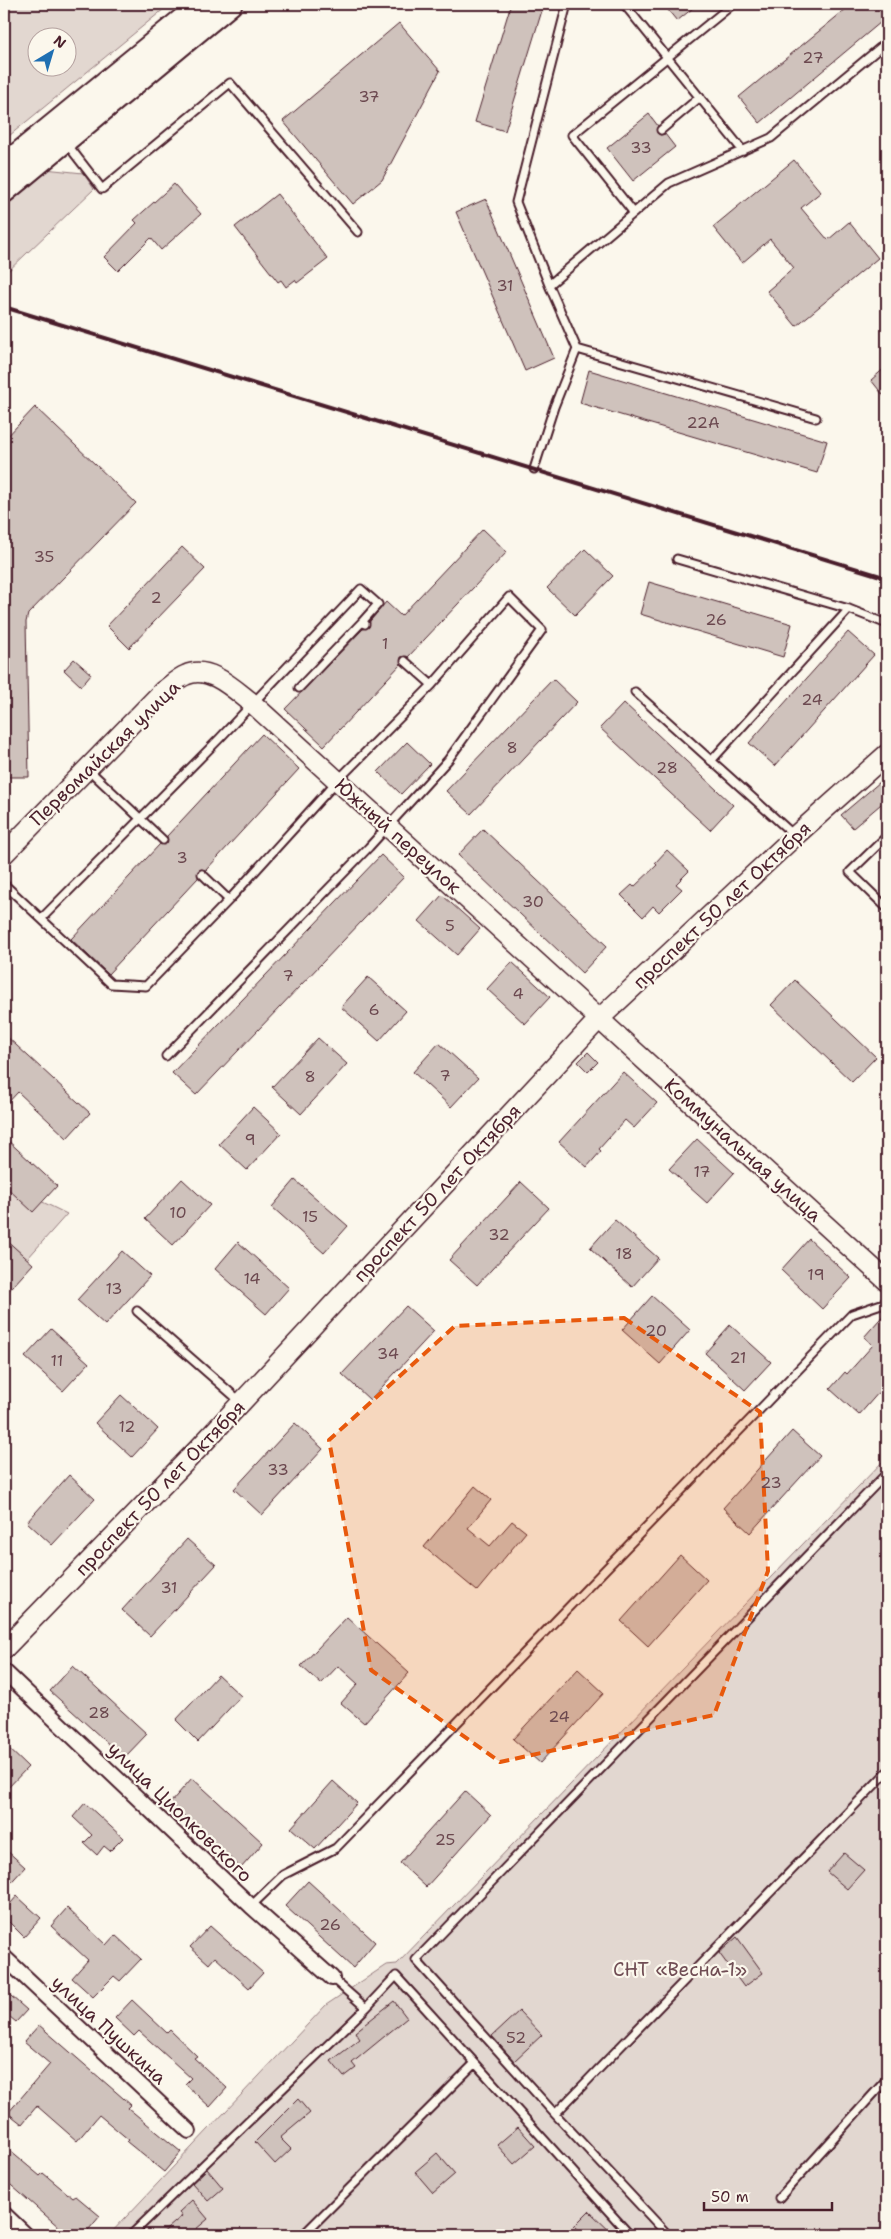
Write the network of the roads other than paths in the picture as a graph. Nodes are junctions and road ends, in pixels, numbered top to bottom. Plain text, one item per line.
1 (201, 4) edge
2 (231, 4) edge
3 (567, 4) edge
4 (624, 4) edge
5 (733, 4) edge
6 (887, 42) edge
7 (668, 58) junction
8 (700, 97) junction
9 (661, 130) dead end
10 (65, 141) junction
11 (743, 150) junction
12 (4, 165) edge
13 (4, 192) edge
14 (634, 213) junction
15 (358, 232) dead end
16 (549, 285) junction
17 (577, 348) junction
18 (816, 418) dead end
19 (534, 469) dead end
20 (677, 559) dead end
21 (849, 609) junction
22 (887, 624) edge
23 (404, 661) dead end
24 (186, 674) joint
25 (432, 685) junction
26 (299, 688) dead end
27 (634, 692) dead end
28 (252, 703) junction
29 (887, 754) edge
30 (711, 761) junction
31 (87, 768) junction
32 (337, 781) junction
33 (140, 819) junction
34 (387, 826) junction
35 (795, 836) junction
36 (887, 836) edge
37 (164, 840) dead end
38 (4, 854) edge
39 (202, 874) dead end
40 (4, 884) edge
41 (229, 900) junction
42 (887, 908) edge
43 (42, 918) junction
44 (598, 1020) junction
45 (166, 1056) dead end
46 (887, 1281) edge
47 (887, 1302) edge
48 (137, 1312) dead end
49 (242, 1403) junction
50 (887, 1473) edge
51 (4, 1649) edge
52 (4, 1671) edge
53 (887, 1772) edge
54 (251, 1906) junction
55 (4, 1957) edge
56 (332, 1978) joint
57 (366, 2008) junction
58 (475, 2063) junction
59 (887, 2079) edge
60 (555, 2114) junction
61 (189, 2131) dead end
62 (779, 2198) dead end
63 (4, 2214) edge
64 (26, 2235) edge
65 (131, 2235) edge
66 (303, 2235) edge
67 (630, 2235) edge
68 (668, 2235) edge

1 - 12 main road
2 - 10 main road
3 - 16 lane
4 - 7 lane
5 - 7 lane
6 - 11 lane
7 - 8 lane
7 - 14 lane
8 - 9 lane
8 - 11 lane
10 - 13 main road
10 - 15 lane
11 - 14 lane
14 - 16 lane
16 - 17 lane
17 - 18 lane
17 - 19 lane
20 - 21 lane
21 - 22 lane
21 - 30 lane
23 - 25 lane
24 - 28 main road, Южный переулок
24 - 31 main road, Первомайская улица
25 - 32 lane
25 - 34 lane
26 - 28 lane
27 - 30 lane
28 - 32 main road, Южный переулок
28 - 33 lane
29 - 35 main road, проспект 50 лет Октября
30 - 35 lane
31 - 33 lane
31 - 38 main road, Первомайская улица
32 - 34 main road, Южный переулок
32 - 41 lane
33 - 37 lane
33 - 43 lane
34 - 44 main road, Южный переулок
34 - 45 lane
35 - 44 main road, проспект 50 лет Октября
36 - 42 lane
39 - 41 lane
40 - 43 lane
41 - 43 lane
44 - 46 main road, Коммунальная улица
44 - 49 main road, проспект 50 лет Октября
47 - 54 lane
48 - 49 lane
49 - 51 main road, проспект 50 лет Октября
50 - 60 lane
52 - 54 street, улица Циолковского
53 - 60 lane
54 - 56 street, улица Циолковского
55 - 61 street, улица Пушкина
56 - 57 lane
57 - 58 lane
57 - 65 lane
58 - 66 lane
58 - 67 lane
59 - 62 lane
60 - 68 lane
63 - 64 street

